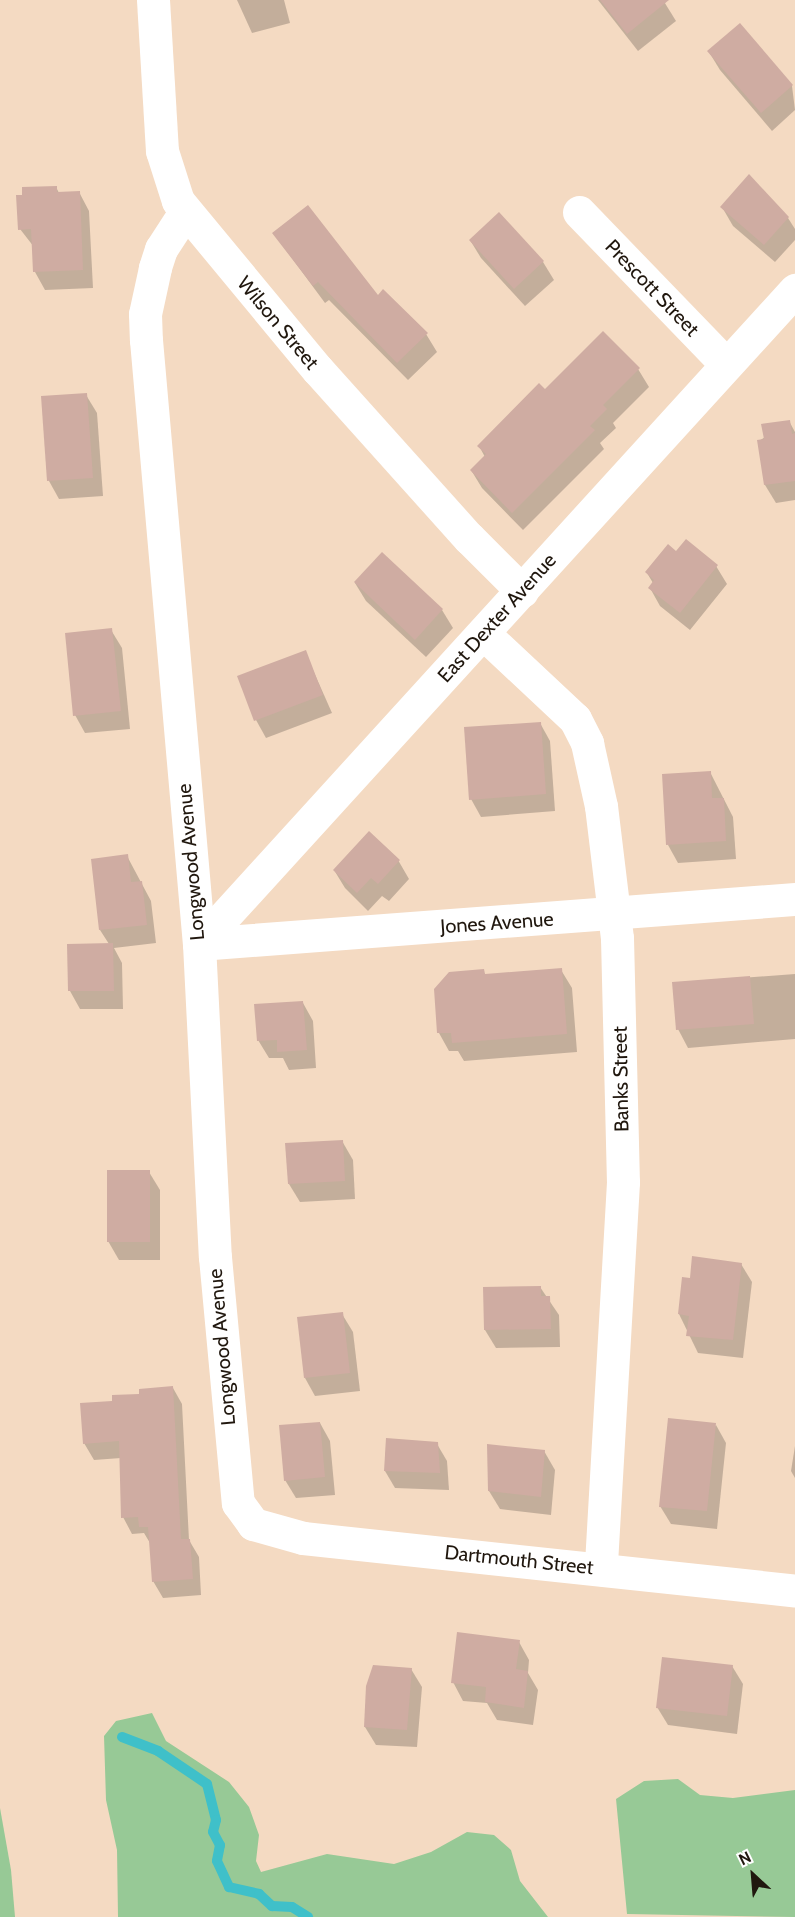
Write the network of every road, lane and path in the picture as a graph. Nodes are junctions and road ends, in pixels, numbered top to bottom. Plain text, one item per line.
1 (153, 0) edge
2 (185, 212) junction
3 (579, 212) dead end
4 (795, 290) edge
5 (726, 364) junction
6 (522, 591) junction
7 (483, 633) junction
8 (795, 899) edge
9 (614, 912) junction
10 (199, 944) junction
11 (247, 1519) joint
12 (601, 1569) junction
13 (795, 1591) edge

1 - 2 street, Wilson Street
2 - 6 street, Wilson Street
2 - 10 street, Longwood Avenue
3 - 5 street, Prescott Street
4 - 5 street, East Dexter Avenue
5 - 6 street, East Dexter Avenue
6 - 7 street, East Dexter Avenue
7 - 9 street, Banks Street
7 - 10 street, East Dexter Avenue
8 - 9 street, Jones Avenue
9 - 10 street, Jones Avenue
9 - 12 street, Banks Street
10 - 11 street, Longwood Avenue
11 - 12 street, Dartmouth Street
12 - 13 street, Dartmouth Street

